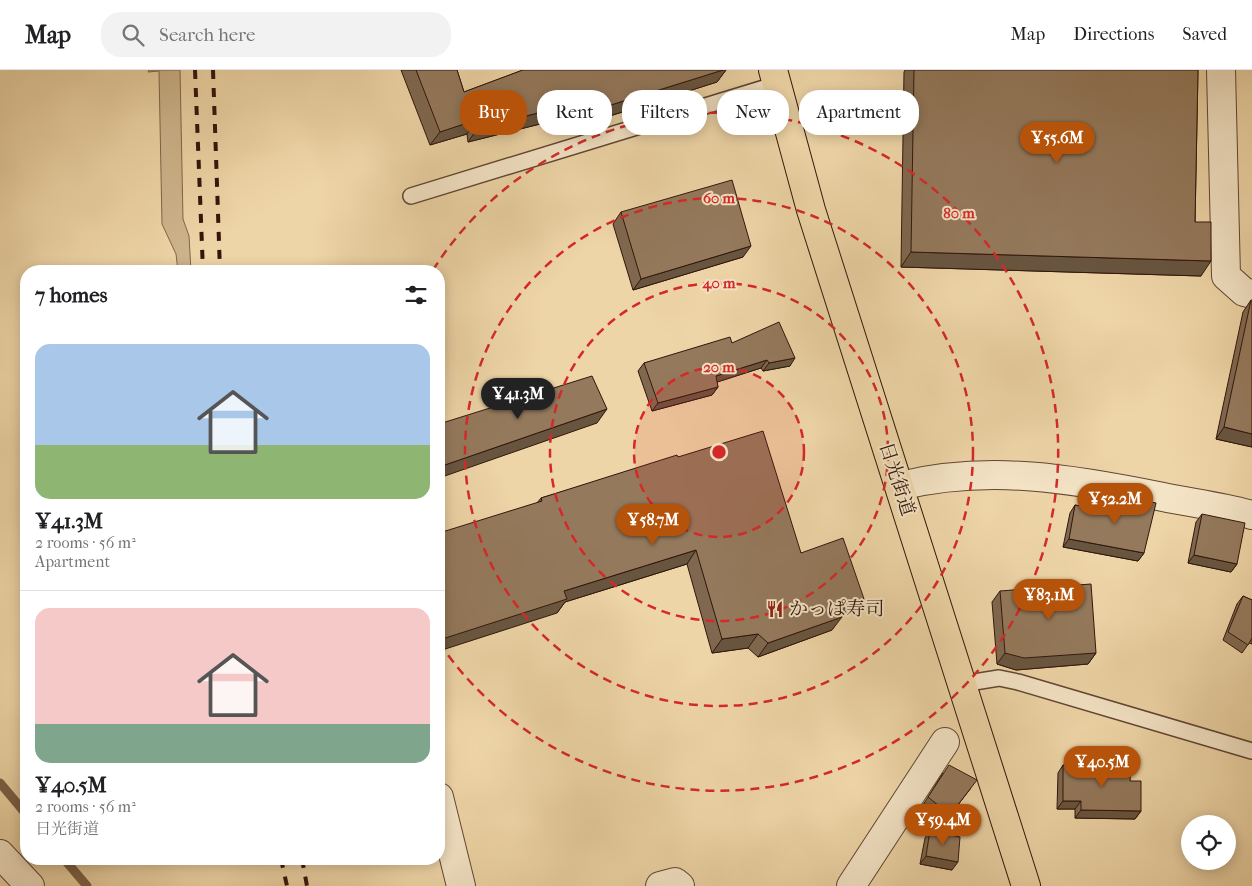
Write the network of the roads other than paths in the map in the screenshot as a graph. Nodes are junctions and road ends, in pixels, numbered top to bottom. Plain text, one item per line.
1 (1222, 70) edge
2 (775, 77) edge
3 (411, 196) dead end
4 (1252, 294) edge
5 (900, 486) junction
6 (1252, 514) edge
7 (962, 684) junction
8 (945, 742) dead end
9 (1252, 750) edge
10 (445, 821) edge
11 (0, 854) edge
12 (30, 886) edge
13 (461, 886) edge
14 (660, 886) edge
15 (680, 886) edge
16 (851, 886) edge
17 (1026, 886) edge

1 - 4 street
2 - 3 lane
2 - 5 highway, 日光街道
5 - 6 street
5 - 7 highway, 日光街道
7 - 9 lane
7 - 17 highway, 日光街道
8 - 16 street
10 - 13 street
11 - 12 street
14 - 15 street

